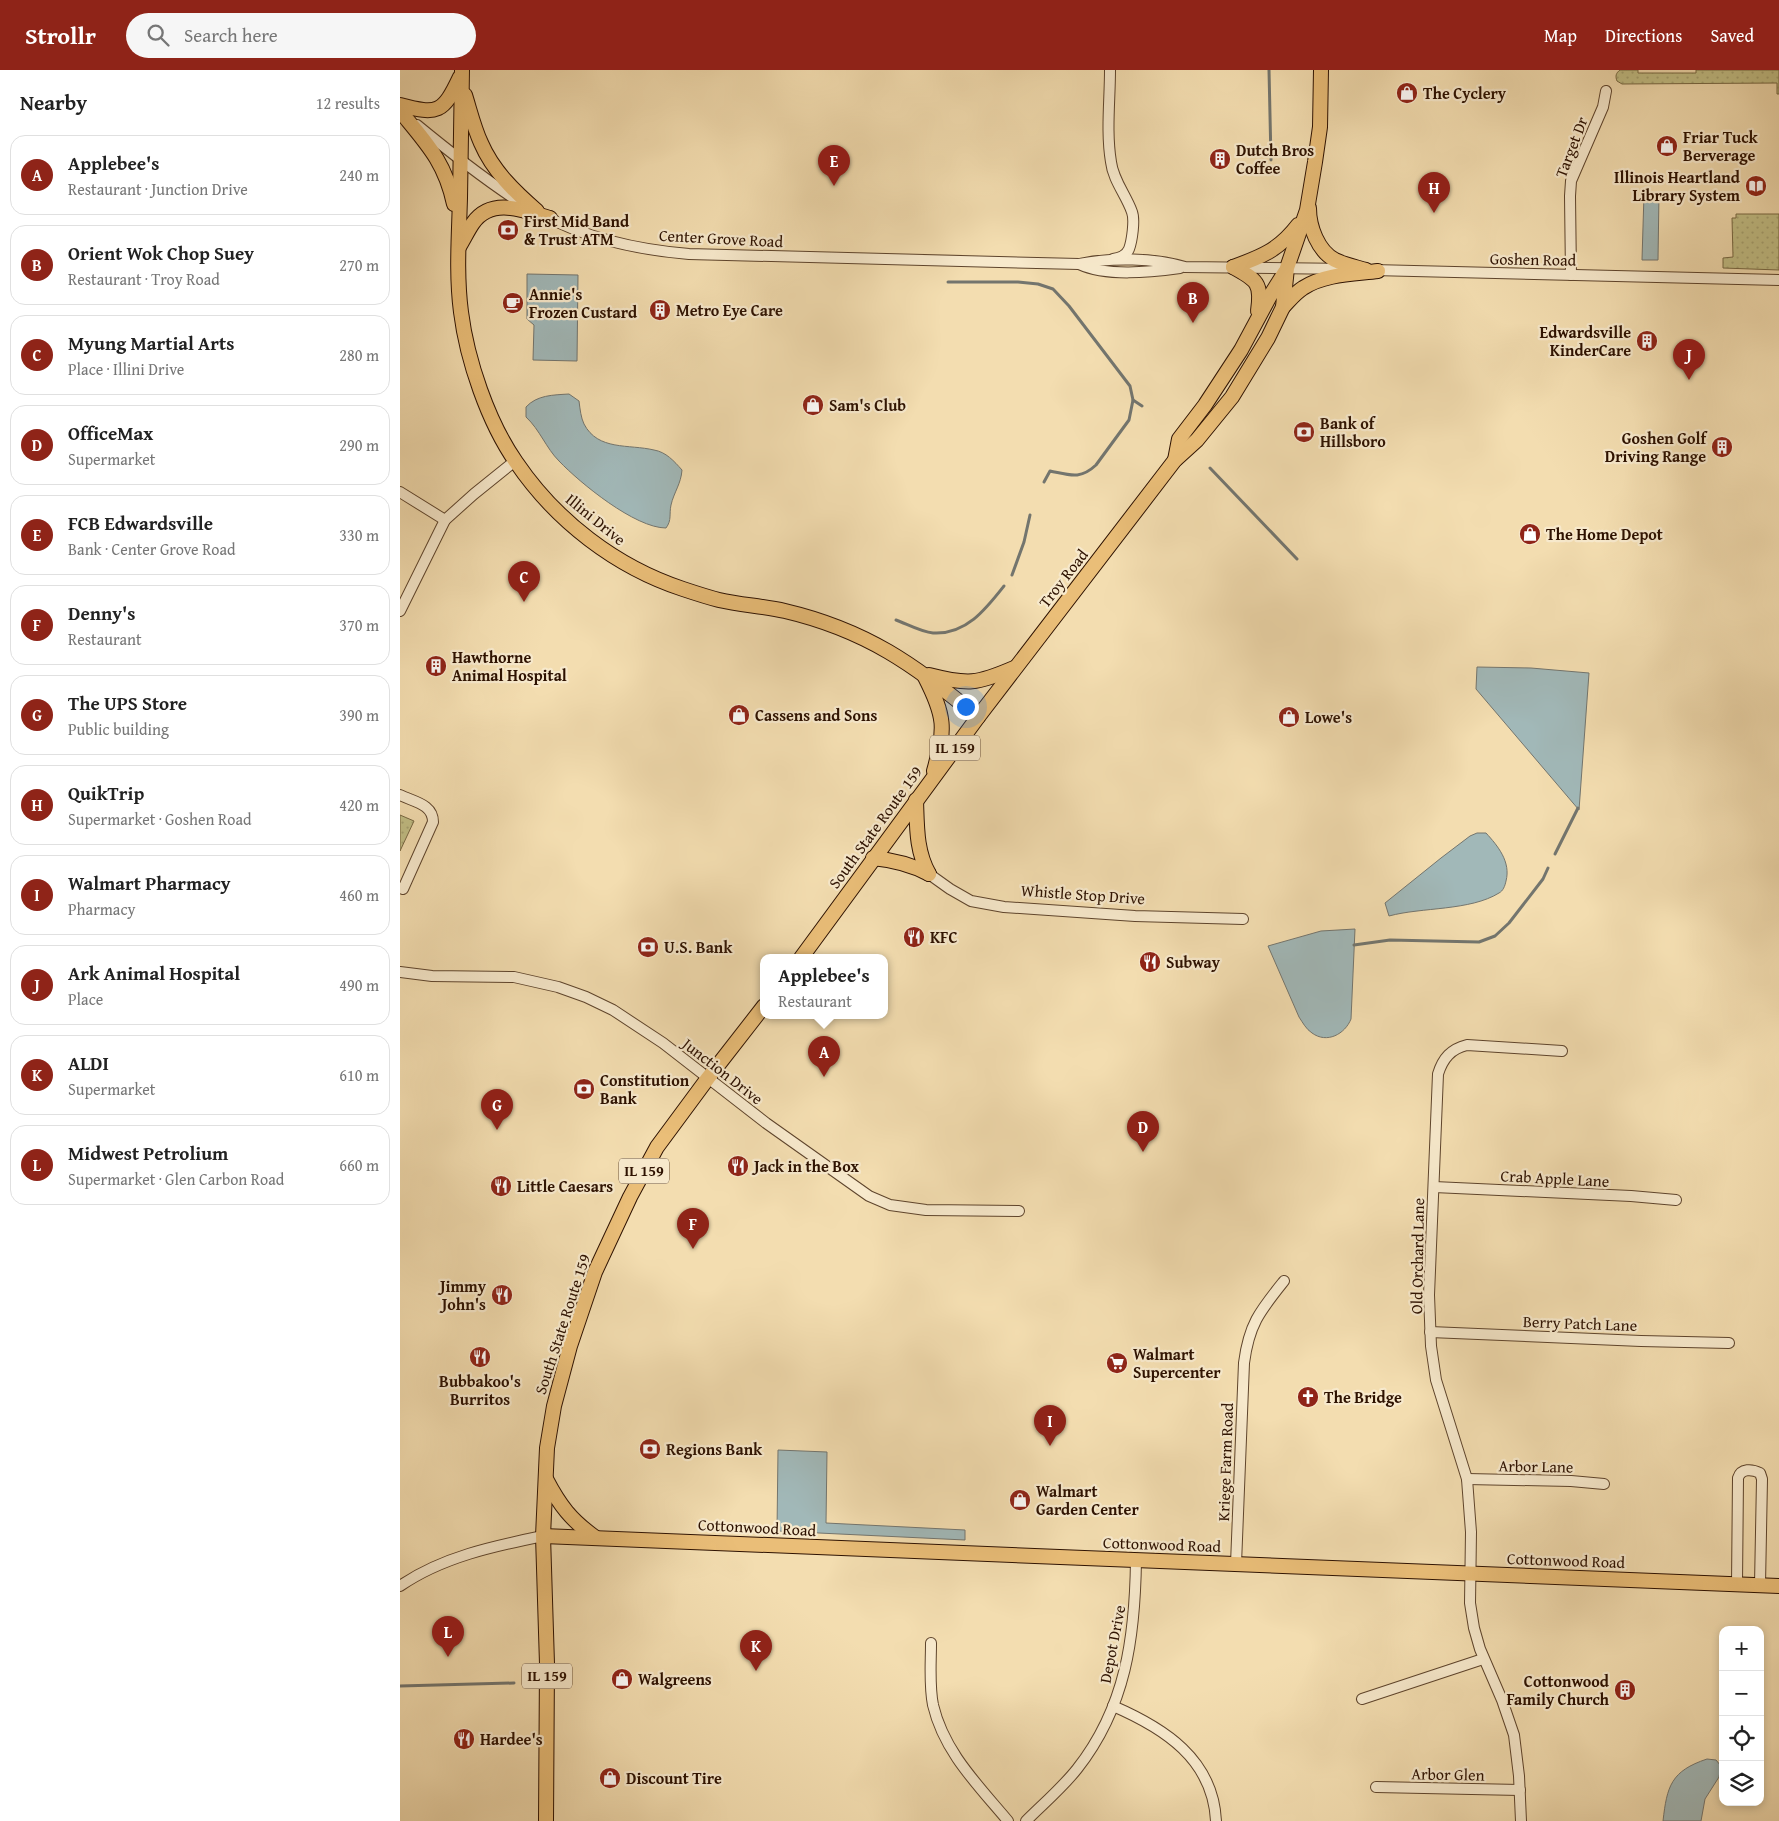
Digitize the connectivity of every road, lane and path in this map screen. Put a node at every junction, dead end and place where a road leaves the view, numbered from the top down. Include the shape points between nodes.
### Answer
1 (1110, 70) edge
2 (1321, 70) edge
3 (462, 75) edge
4 (1606, 91) dead end
5 (400, 105) edge
6 (400, 111) edge
7 (460, 160) junction
8 (1309, 202) junction
9 (537, 211) junction
10 (550, 218) junction
11 (1304, 219) junction
12 (458, 250) junction
13 (1098, 260) junction
14 (1080, 264) junction
15 (1185, 267) junction
16 (1233, 267) junction
17 (1287, 268) junction
18 (1374, 270) junction
19 (1571, 275) junction
20 (1779, 280) edge
21 (1283, 307) junction
22 (1257, 320) junction
23 (1175, 460) junction
24 (515, 461) junction
25 (400, 492) edge
26 (445, 520) junction
27 (400, 612) edge
28 (1017, 667) junction
29 (923, 674) junction
30 (978, 717) junction
31 (932, 779) junction
32 (400, 795) edge
33 (916, 800) junction
34 (873, 858) junction
35 (930, 874) junction
36 (401, 891) edge
37 (1243, 919) dead end
38 (804, 954) edge
39 (400, 972) edge
40 (760, 1011) edge
41 (1562, 1051) dead end
42 (708, 1078) junction
43 (1434, 1187) junction
44 (1676, 1200) dead end
45 (1019, 1211) dead end
46 (1284, 1281) dead end
47 (1430, 1332) junction
48 (1729, 1343) dead end
49 (545, 1478) junction
50 (1467, 1479) junction
51 (1604, 1484) dead end
52 (543, 1536) junction
53 (596, 1538) junction
54 (1136, 1560) junction
55 (1236, 1564) junction
56 (1470, 1573) junction
57 (1737, 1584) junction
58 (1760, 1585) junction
59 (400, 1586) edge
60 (1779, 1586) edge
61 (931, 1643) dead end
62 (1484, 1659) junction
63 (1362, 1699) dead end
64 (1113, 1706) junction
65 (1376, 1787) dead end
66 (1520, 1790) junction
67 (546, 1821) edge
68 (1008, 1821) edge
69 (1026, 1821) edge
70 (1216, 1821) edge
71 (1521, 1821) edge

1 - 13 street via 1111,165 1134,222 1128,251 1120,258
2 - 8 main road, Troy Road via 1320,126
3 - 5 main road via 439,109 419,110
3 - 7 main road, IL 159
3 - 9 main road via 481,144 506,182
4 - 19 street, Target Dr via 1603,107 1571,181
6 - 7 street, Center Grove Road
6 - 12 main road via 448,178 457,219
7 - 9 street, Center Grove Road via 493,185
7 - 12 main road, Illini Drive / IL 159
8 - 11 main road, Troy Road
8 - 18 main road via 1314,234 1326,253 1341,262
9 - 10 street, Center Grove Road
10 - 12 main road via 509,207 488,210 474,222
10 - 14 street, Center Grove Road via 603,238 669,252
11 - 16 main road via 1276,249
11 - 17 main road, Troy Road
12 - 24 main road, Illini Drive / IL 159 via 464,334 478,384
13 - 14 street, Center Grove Road
13 - 15 street, Center Grove Road via 1165,261
14 - 15 street, Center Grove Road via 1108,271 1157,271
15 - 16 street, Center Grove Road
16 - 17 street, Center Grove Road
16 - 22 main road via 1250,277 1259,288
17 - 18 street, Goshen Road
17 - 21 main road, Troy Road
17 - 22 main road, Troy Road
18 - 19 street, Goshen Road
18 - 21 main road via 1314,282 1301,289
19 - 20 street, Goshen Road
21 - 23 main road, Troy Road via 1232,397 1198,440
22 - 23 main road, Troy Road via 1205,405 1179,439
23 - 28 main road, Troy Road
24 - 26 street
24 - 29 main road, Illini Drive / IL 159 via 569,522 605,552 642,573 720,600 786,611 829,624 879,645
25 - 26 street
26 - 27 street
28 - 29 main road via 981,681 968,682
28 - 30 main road, Troy Road
29 - 30 main road, Illini Drive / IL 159
29 - 31 main road via 939,706 942,720 939,754
30 - 31 main road, South State Route 159 / IL 159
31 - 33 main road, South State Route 159 / IL 159
32 - 36 street via 429,809 433,815 433,822
33 - 34 main road, South State Route 159 / IL 159
33 - 35 main road via 920,850
34 - 35 main road, Whistle Stop Drive via 916,867
34 - 38 main road, South State Route 159 / IL 159
35 - 37 street, Whistle Stop Drive via 971,901 1004,907
39 - 42 street, Junction Drive via 432,976 514,977 558,987 613,1010
40 - 42 main road, South State Route 159 / IL 159
41 - 43 street, Old Orchard Lane via 1467,1045 1446,1055 1438,1074
42 - 45 street, Junction Drive via 869,1196 890,1205 926,1210
42 - 49 main road, South State Route 159 / IL 159 via 657,1147 595,1272 554,1406 546,1448
43 - 44 street, Crab Apple Lane
43 - 47 street, Old Orchard Lane
46 - 55 street, Kriege Farm Road via 1255,1320 1244,1363
47 - 48 street, Berry Patch Lane
47 - 50 street, Old Orchard Lane via 1436,1380
49 - 52 main road, South State Route 159 / IL 159
49 - 53 main road via 565,1511
50 - 51 street, Arbor Lane
50 - 56 street, Old Orchard Lane
52 - 53 main road, Cottonwood Road
52 - 59 street via 442,1563
52 - 67 main road, South State Route 159 / IL 159 via 547,1664
53 - 54 main road, Cottonwood Road
54 - 55 main road, Cottonwood Road
54 - 64 street, Depot Drive via 1132,1633
55 - 56 main road, Cottonwood Road
56 - 57 main road, Cottonwood Road
56 - 62 street, Old Orchard Lane via 1474,1628
57 - 58 main road, Cottonwood Road
57 - 58 street via 1738,1478 1743,1470 1749,1470 1760,1473 1762,1479
58 - 60 main road, Cottonwood Road
61 - 68 street via 933,1704 939,1726 948,1746
62 - 63 street
62 - 66 street, Old Orchard Lane via 1514,1735
64 - 69 street, Depot Drive via 1076,1770
64 - 70 street via 1160,1730 1192,1758 1208,1786
65 - 66 street, Arbor Glen
66 - 71 street, Old Orchard Lane

